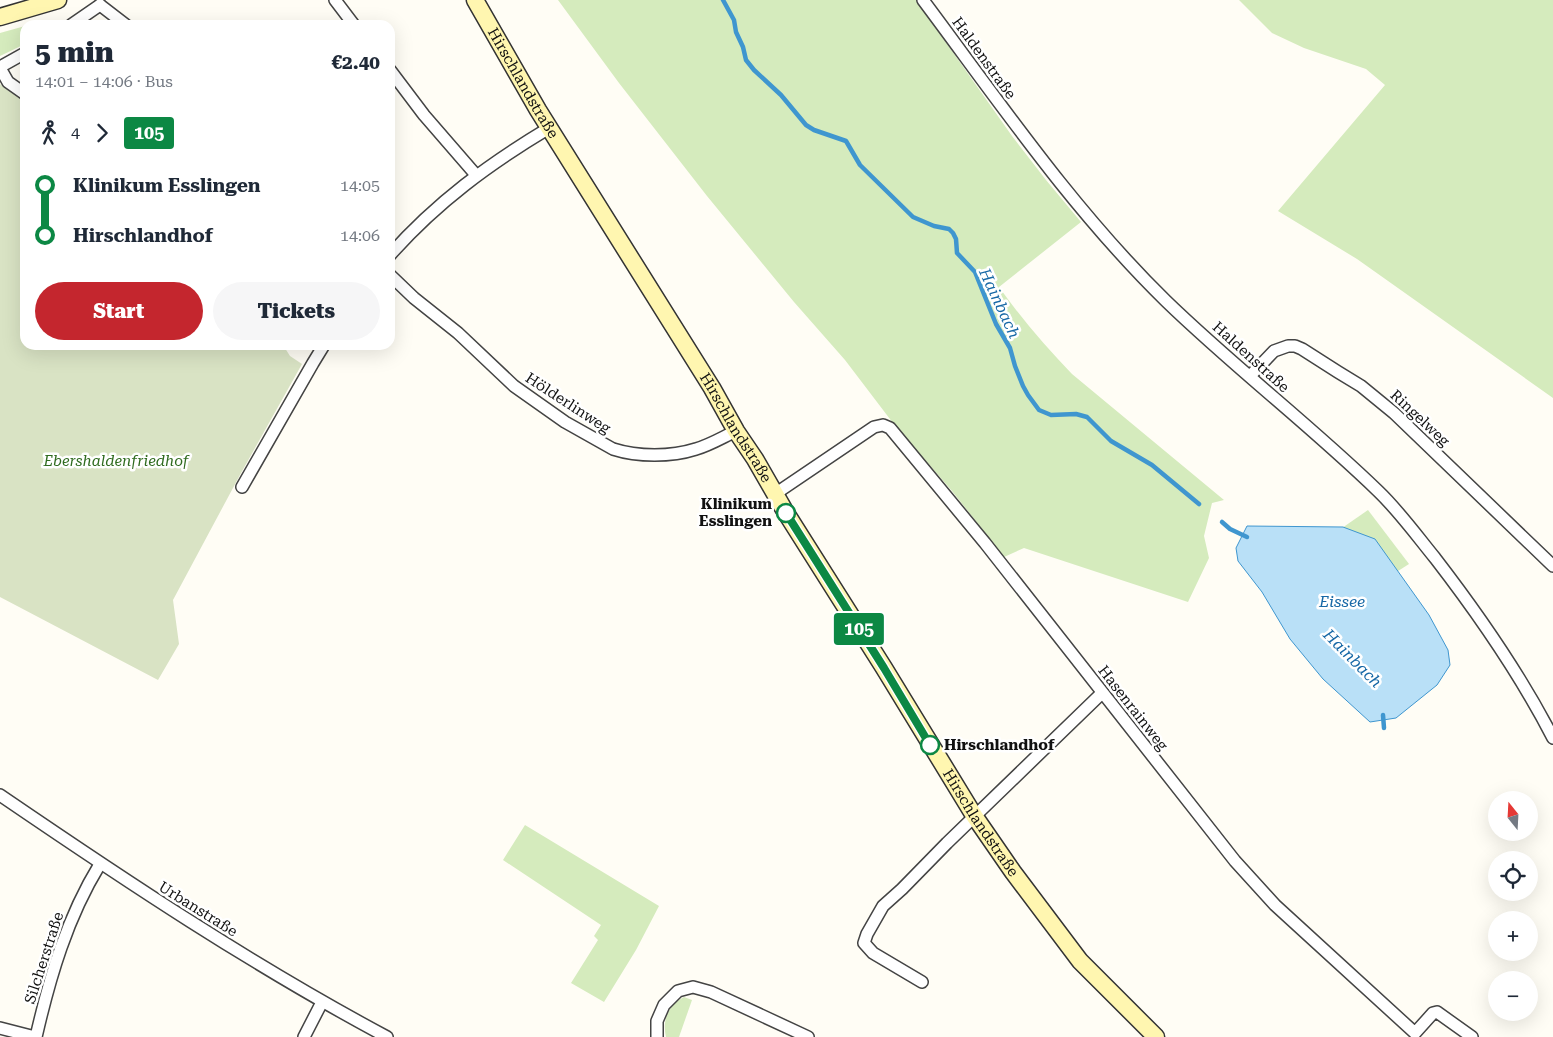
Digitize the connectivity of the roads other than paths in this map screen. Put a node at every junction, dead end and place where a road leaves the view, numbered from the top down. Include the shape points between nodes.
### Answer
1 (58, 0) edge
2 (335, 0) edge
3 (475, 0) edge
4 (923, 0) edge
5 (100, 2) edge
6 (0, 17) edge
7 (77, 20) edge
8 (120, 20) edge
9 (350, 20) edge
10 (20, 56) edge
11 (0, 67) edge
12 (395, 77) edge
13 (20, 90) edge
14 (549, 128) junction
15 (476, 174) junction
16 (395, 250) edge
17 (395, 280) edge
18 (321, 350) edge
19 (1250, 376) junction
20 (736, 432) junction
21 (242, 486) dead end
22 (775, 494) junction
23 (1553, 566) edge
24 (1102, 693) junction
25 (1553, 738) edge
26 (0, 796) edge
27 (974, 817) junction
28 (100, 864) junction
29 (922, 982) dead end
30 (322, 1002) junction
31 (0, 1028) edge
32 (1413, 1035) edge
33 (36, 1037) edge
34 (304, 1037) edge
35 (387, 1037) edge
36 (657, 1037) edge
37 (808, 1037) edge
38 (1156, 1037) edge
39 (1472, 1037) edge

1 - 6 street
2 - 9 street
3 - 14 street, Hirschlandstraße
4 - 19 street, Haldenstraße via 1087,217 1167,301
5 - 7 street
5 - 8 street
10 - 11 street
11 - 13 street via 8,82
12 - 15 street
14 - 15 street
14 - 20 street, Hirschlandstraße via 712,388
15 - 16 street
17 - 20 street, Hölderlinweg via 458,332 514,386 565,422 614,449 630,453 680,453
18 - 21 street
19 - 23 street, Ringelweg via 1274,351 1294,346 1361,386 1394,413
19 - 25 street, Haldenstraße via 1380,493 1416,536 1513,666
20 - 22 street, Hirschlandstraße
22 - 24 street, Hasenrainweg via 874,427 883,425 890,428
22 - 27 street, Hirschlandstraße
24 - 27 street
24 - 32 street, Hasenrainweg via 1255,883
26 - 28 street, Urbanstraße
27 - 29 street via 883,906 864,940 873,953
27 - 38 street, Hirschlandstraße via 1080,960
28 - 30 street, Urbanstraße via 190,923
28 - 33 street, Silcherstraße via 75,910 59,950
30 - 34 street
30 - 35 street, Urbanstraße
31 - 33 street
32 - 39 street, Hasenrainweg via 1428,1017 1438,1012
36 - 37 street via 657,1021 664,1005 674,994 688,987 704,989

